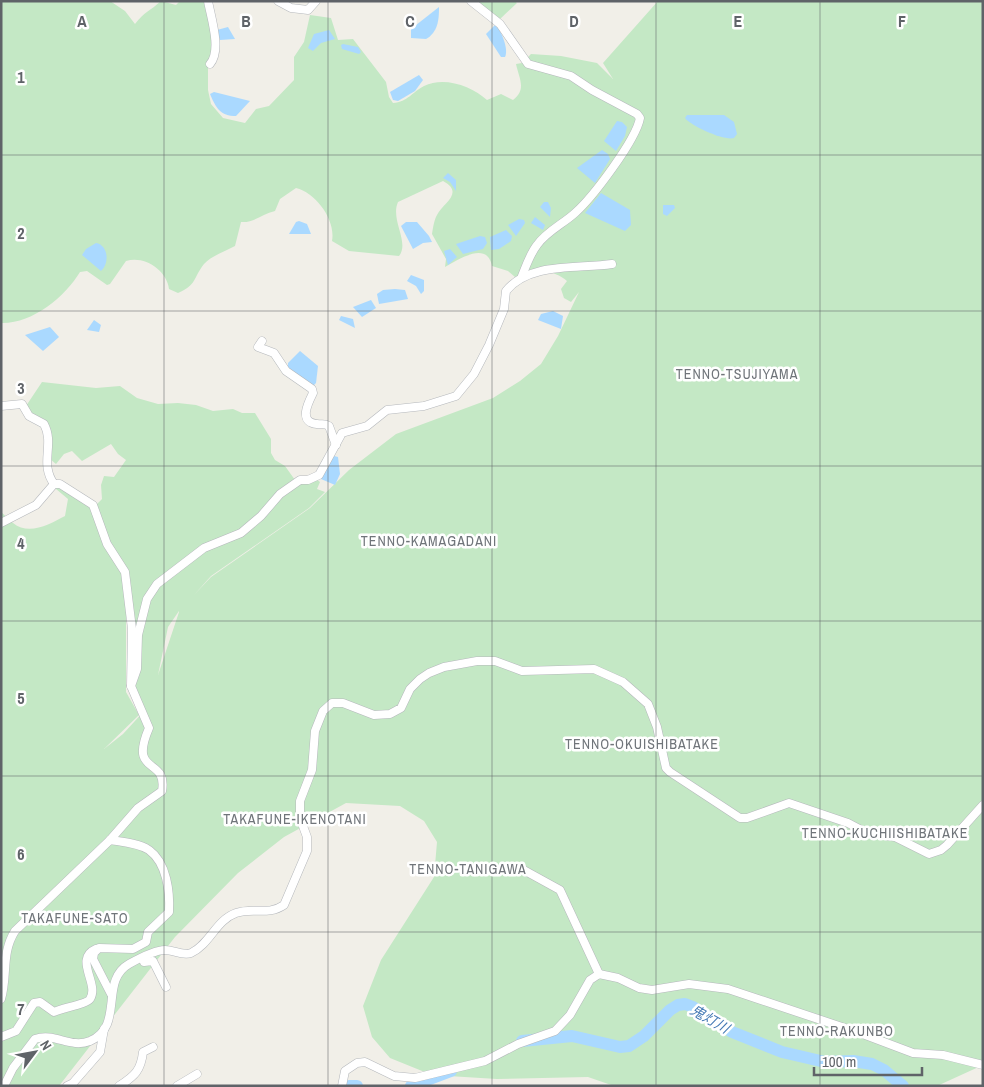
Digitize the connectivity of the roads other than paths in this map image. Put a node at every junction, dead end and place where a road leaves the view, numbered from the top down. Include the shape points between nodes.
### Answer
1 (208, 1) edge
2 (278, 1) edge
3 (316, 1) edge
4 (471, 1) edge
5 (210, 64) dead end
6 (612, 264) dead end
7 (522, 276) junction
8 (262, 342) dead end
9 (1, 406) edge
10 (336, 446) junction
11 (54, 484) junction
12 (1, 523) edge
13 (131, 686) junction
14 (983, 804) edge
15 (110, 840) junction
16 (520, 868) dead end
17 (99, 948) junction
18 (142, 958) junction
19 (598, 974) junction
20 (166, 987) dead end
21 (112, 996) junction
22 (1, 999) edge
23 (105, 1029) junction
24 (1, 1037) edge
25 (152, 1047) dead end
26 (983, 1065) edge
27 (197, 1074) dead end
28 (72, 1085) edge
29 (4, 1086) edge
30 (119, 1086) edge
31 (177, 1086) edge
32 (342, 1086) edge

1 - 5 street via 216,42 214,60
2 - 3 street via 300,11 308,10
4 - 7 street via 500,24 528,64 571,76 640,118 622,152 588,199 536,245
6 - 7 street via 546,270
7 - 10 street via 506,291 504,309 489,344 474,374 456,396 440,402 387,410 367,426 342,433
8 - 10 street via 258,347 274,353 286,371 312,390 305,416 312,422 329,426
9 - 11 street via 22,404 29,416 44,424 48,436 46,469
10 - 13 street via 319,475 300,480 280,494 241,533 204,548 157,584 146,599 138,635 137,669
11 - 12 street via 36,505
11 - 13 street via 60,484 93,505 108,544 126,572 132,629
13 - 15 street via 149,728 142,744 142,756 164,780 162,791 138,808
14 - 18 street via 947,845 929,854 895,837 867,833 790,803 740,818 666,768 658,727 648,704 611,675 594,669 522,671 487,660 444,667 420,678 410,689 401,708 390,714 374,715 338,702 323,711 313,740 312,770 300,801 300,818 307,837 306,851 284,905 270,912 231,915 191,953 163,950
15 - 17 street via 149,850 166,878 169,912 148,932 146,942 139,947
15 - 22 street via 15,931 7,943
16 - 19 street via 560,890
17 - 21 street via 93,959
17 - 24 street via 89,954 86,961 92,994 89,1000 54,1012 40,1002 34,1003 16,1031
18 - 20 street via 144,962 153,961
18 - 21 street via 121,970 114,982
19 - 26 street via 652,990 689,984 728,989 913,1053
19 - 32 street via 590,980 562,1024 547,1035 518,1044 485,1062 415,1078 394,1076 364,1062 357,1063 346,1071
21 - 23 street via 112,1012
23 - 28 street via 100,1052
23 - 29 street via 97,1037 79,1044 48,1036 35,1039
25 - 30 street via 144,1052 142,1066
27 - 31 street

